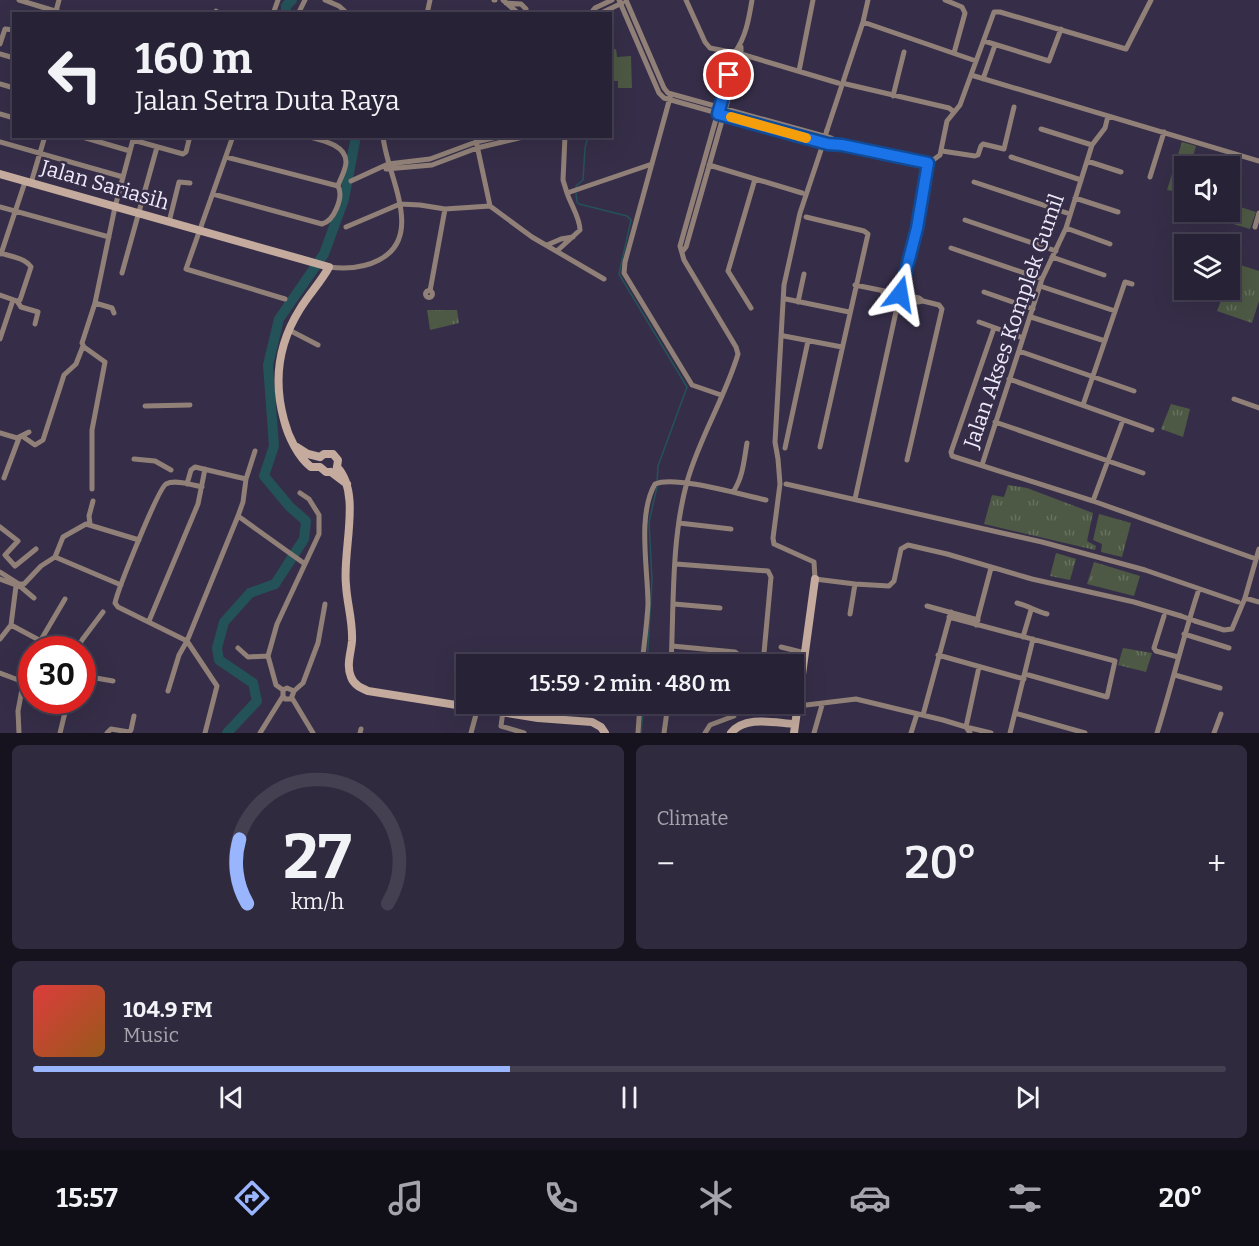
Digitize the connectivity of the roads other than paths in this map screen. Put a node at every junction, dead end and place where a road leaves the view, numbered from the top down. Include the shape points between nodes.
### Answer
1 (19, 0) edge
2 (59, 0) edge
3 (325, 0) edge
4 (612, 0) edge
5 (686, 0) edge
6 (752, 0) edge
7 (813, 0) edge
8 (868, 0) edge
9 (945, 0) edge
10 (1151, 0) edge
11 (504, 1) edge
12 (623, 1) edge
13 (56, 11) junction
14 (59, 12) edge
15 (346, 12) edge
16 (517, 12) edge
17 (526, 12) edge
18 (592, 12) edge
19 (604, 12) edge
20 (863, 22) junction
21 (1062, 29) junction
22 (12, 30) edge
23 (984, 41) junction
24 (0, 42) edge
25 (995, 45) junction
26 (904, 52) dead end
27 (738, 53) junction
28 (954, 53) junction
29 (976, 61) junction
30 (799, 71) junction
31 (971, 75) junction
32 (983, 79) junction
33 (838, 83) dead end
34 (846, 84) dead end
35 (893, 96) junction
36 (670, 98) junction
37 (1014, 107) dead end
38 (721, 111) junction
39 (954, 112) junction
40 (1108, 116) junction
41 (1041, 129) dead end
42 (1164, 132) junction
43 (44, 138) edge
44 (85, 138) edge
45 (134, 138) edge
46 (190, 138) edge
47 (233, 138) edge
48 (312, 138) edge
49 (383, 138) edge
50 (493, 138) edge
51 (510, 138) edge
52 (565, 138) edge
53 (0, 142) edge
54 (476, 142) edge
55 (1092, 145) junction
56 (157, 147) junction
57 (710, 149) junction
58 (942, 151) junction
59 (130, 152) junction
60 (40, 154) junction
61 (1011, 157) dead end
62 (225, 158) junction
63 (1087, 161) junction
64 (1259, 161) edge
65 (928, 163) junction
66 (652, 164) junction
67 (709, 165) junction
68 (389, 167) junction
69 (1121, 172) dead end
70 (0, 174) edge
71 (123, 177) junction
72 (1150, 177) dead end
73 (702, 179) junction
74 (755, 179) junction
75 (1081, 180) junction
76 (351, 181) dead end
77 (28, 182) junction
78 (974, 182) dead end
79 (190, 183) dead end
80 (338, 186) junction
81 (567, 193) junction
82 (802, 193) dead end
83 (213, 194) junction
84 (1075, 198) junction
85 (400, 204) junction
86 (490, 206) junction
87 (0, 207) edge
88 (115, 207) junction
89 (445, 209) junction
90 (15, 211) junction
91 (1118, 212) dead end
92 (139, 213) junction
93 (1259, 213) edge
94 (1070, 214) junction
95 (806, 217) dead end
96 (965, 220) dead end
97 (169, 222) junction
98 (346, 227) dead end
99 (1255, 227) dead end
100 (1066, 228) junction
101 (200, 231) junction
102 (109, 237) junction
103 (574, 237) junction
104 (1110, 244) dead end
105 (547, 245) junction
106 (951, 248) dead end
107 (557, 251) junction
108 (1, 253) edge
109 (1054, 254) junction
110 (326, 266) junction
111 (122, 273) dead end
112 (804, 274) dead end
113 (1104, 275) dead end
114 (604, 279) dead end
115 (1042, 279) junction
116 (1132, 284) dead end
117 (855, 285) junction
118 (1040, 286) junction
119 (430, 291) dead end
120 (984, 292) dead end
121 (0, 295) edge
122 (900, 296) junction
123 (285, 299) dead end
124 (786, 299) dead end
125 (15, 300) junction
126 (798, 302) junction
127 (94, 303) junction
128 (751, 308) dead end
129 (1033, 309) junction
130 (1115, 311) junction
131 (849, 312) junction
132 (114, 313) dead end
133 (1031, 317) junction
134 (979, 322) dead end
135 (35, 324) dead end
136 (994, 328) junction
137 (289, 330) junction
138 (784, 336) dead end
139 (1023, 338) junction
140 (0, 339) edge
141 (808, 341) junction
142 (1105, 341) junction
143 (318, 345) dead end
144 (83, 346) junction
145 (842, 347) junction
146 (1018, 351) junction
147 (1093, 376) junction
148 (1009, 379) junction
149 (1134, 390) dead end
150 (721, 395) junction
151 (1234, 399) dead end
152 (190, 405) dead end
153 (1083, 405) junction
154 (145, 406) dead end
155 (1259, 408) edge
156 (1123, 420) junction
157 (995, 422) junction
158 (1152, 430) dead end
159 (29, 432) dead end
160 (0, 433) edge
161 (21, 437) junction
162 (747, 443) dead end
163 (296, 447) junction
164 (820, 447) dead end
165 (785, 448) dead end
166 (255, 451) dead end
167 (320, 457) junction
168 (134, 459) dead end
169 (907, 460) dead end
170 (1108, 460) junction
171 (982, 465) junction
172 (320, 467) junction
173 (205, 469) junction
174 (334, 469) junction
175 (171, 470) dead end
176 (1143, 473) dead end
177 (4, 477) dead end
178 (246, 479) junction
179 (686, 483) junction
180 (187, 484) junction
181 (786, 484) dead end
182 (202, 487) junction
183 (92, 489) dead end
184 (733, 492) junction
185 (300, 493) dead end
186 (855, 499) junction
187 (766, 500) dead end
188 (93, 501) dead end
189 (1093, 501) junction
190 (238, 516) junction
191 (679, 523) junction
192 (90, 524) junction
193 (0, 527) edge
194 (731, 529) dead end
195 (139, 540) junction
196 (36, 549) dead end
197 (1259, 549) edge
198 (3, 553) edge
199 (55, 557) junction
200 (1256, 559) junction
201 (305, 564) junction
202 (676, 564) junction
203 (1257, 567) edge
204 (991, 568) junction
205 (0, 572) edge
206 (0, 579) edge
207 (815, 579) junction
208 (855, 584) junction
209 (121, 585) junction
210 (16, 586) junction
211 (1199, 589) junction
212 (34, 598) dead end
213 (1245, 598) junction
214 (64, 599) dead end
215 (1238, 602) dead end
216 (1259, 602) edge
217 (1017, 603) dead end
218 (325, 604) dead end
219 (674, 604) junction
220 (927, 606) dead end
221 (720, 608) dead end
222 (1030, 610) junction
223 (103, 612) dead end
224 (1047, 614) dead end
225 (850, 615) dead end
226 (950, 615) junction
227 (1164, 616) dead end
228 (149, 621) junction
229 (977, 622) junction
230 (10, 625) junction
231 (1184, 634) junction
232 (31, 636) edge
233 (42, 636) edge
234 (85, 636) edge
235 (1023, 637) junction
236 (0, 639) edge
237 (1033, 639) junction
238 (187, 641) junction
239 (672, 646) junction
240 (781, 647) dead end
241 (238, 648) dead end
242 (1229, 648) dead end
243 (805, 653) junction
244 (643, 654) edge
245 (672, 654) edge
246 (738, 654) edge
247 (765, 654) edge
248 (938, 655) junction
249 (268, 656) junction
250 (804, 656) edge
251 (1178, 657) junction
252 (979, 667) junction
253 (0, 673) edge
254 (1175, 675) junction
255 (1025, 676) junction
256 (96, 678) edge
257 (18, 681) edge
258 (113, 681) dead end
259 (1220, 688) dead end
260 (168, 691) dead end
261 (283, 693) junction
262 (293, 695) junction
263 (456, 704) edge
264 (822, 705) junction
265 (804, 706) edge
266 (1015, 713) junction
267 (18, 714) edge
268 (65, 714) edge
269 (476, 714) edge
270 (503, 714) edge
271 (518, 714) edge
272 (639, 714) edge
273 (667, 714) edge
274 (734, 714) edge
275 (797, 714) edge
276 (1221, 714) dead end
277 (920, 715) junction
278 (134, 716) dead end
279 (795, 724) junction
280 (966, 727) junction
281 (19, 733) edge
282 (60, 733) edge
283 (108, 733) edge
284 (129, 733) edge
285 (205, 733) edge
286 (261, 733) edge
287 (312, 733) edge
288 (471, 733) edge
289 (524, 733) edge
290 (605, 733) edge
291 (638, 733) edge
292 (664, 733) edge
293 (705, 733) edge
294 (731, 733) edge
295 (794, 733) edge
296 (814, 733) edge
297 (911, 733) edge
298 (970, 733) edge
299 (991, 733) edge
300 (1010, 733) edge
301 (1085, 733) edge
302 (1157, 733) edge
303 (1214, 733) edge

1 - 13 street
2 - 13 street
3 - 15 street
4 - 18 street
5 - 27 street via 708,46
6 - 27 street
7 - 30 street
8 - 20 street
9 - 28 street via 962,7 965,13
10 - 21 street via 1126,49
11 - 16 street
11 - 17 street via 521,4
12 - 19 street
12 - 36 street
13 - 14 street
20 - 28 street
20 - 207 street, bridge via 800,213 784,285 775,442 780,484 773,540 779,548 814,562
21 - 23 street via 996,11
21 - 25 street via 1050,60
22 - 24 street via 5,29
23 - 25 street
23 - 29 street
25 - 32 street
26 - 35 street
27 - 30 street
27 - 38 street
28 - 29 street
29 - 31 street
30 - 33 street
31 - 32 street
31 - 39 street
32 - 40 street
34 - 35 street
35 - 39 street
36 - 38 street
36 - 66 street
37 - 58 street via 1004,149 983,144 975,156
38 - 57 street
38 - 65 street via 831,138 842,145
39 - 58 street via 948,121
40 - 42 street
40 - 55 street, Jalan Akses Komplek Gumil via 1105,128
41 - 55 street
42 - 64 street
42 - 72 street
43 - 60 street
44 - 59 street
45 - 56 street
45 - 59 street
46 - 56 street via 183,154
47 - 62 street
48 - 80 street via 332,144 344,155 346,165
49 - 68 street
50 - 54 street
51 - 54 street
52 - 81 street via 563,180
53 - 60 street
54 - 68 street via 430,159
54 - 86 street
55 - 63 street, Jalan Akses Komplek Gumil
56 - 92 street
57 - 67 street
57 - 73 street
58 - 65 street
59 - 71 street
60 - 71 street
60 - 77 street
61 - 75 street
62 - 80 street
62 - 83 street
63 - 69 street
63 - 75 street, Jalan Akses Komplek Gumil
65 - 122 street
66 - 81 street
66 - 150 street via 624,273 692,385
67 - 73 street
67 - 74 street
68 - 76 street
68 - 85 street
70 - 77 street, Jalan Sariasih
71 - 88 street
73 - 150 street via 682,252 738,352
74 - 82 street
74 - 128 street via 728,271
75 - 84 street, Jalan Akses Komplek Gumil
77 - 88 street, Jalan Sariasih
77 - 90 street
78 - 94 street
79 - 97 street via 179,182
80 - 83 street via 335,209 330,220 322,224
81 - 103 street via 580,225
83 - 101 street
84 - 91 street
84 - 94 street, Jalan Akses Komplek Gumil
85 - 89 street
85 - 98 street
85 - 110 street via 402,233 388,255 362,266
86 - 89 street
86 - 105 street
87 - 90 street
88 - 92 street, Jalan Sariasih
88 - 102 street
89 - 119 street
90 - 102 street
90 - 108 street
92 - 97 street, Jalan Sariasih
92 - 111 street
93 - 99 street
94 - 100 street, Jalan Akses Komplek Gumil
95 - 117 street via 867,232
96 - 109 street
97 - 101 street, Jalan Sariasih
100 - 104 street
100 - 109 street, Jalan Akses Komplek Gumil
101 - 110 street, Jalan Sariasih
101 - 123 street via 186,269
102 - 127 street
103 - 105 street
103 - 107 street
105 - 107 street
106 - 115 street
107 - 114 street
108 - 125 street via 28,263 31,271 20,300
109 - 113 street
109 - 115 street, Jalan Akses Komplek Gumil
110 - 137 street
112 - 126 street
115 - 118 street, Jalan Akses Komplek Gumil
116 - 130 street via 1125,282
117 - 122 street
117 - 131 street
118 - 129 street, Jalan Akses Komplek Gumil
118 - 130 street
120 - 129 street
121 - 125 street
122 - 169 street via 942,309
122 - 186 street
124 - 126 street
125 - 135 street via 21,307 38,312
125 - 140 street
126 - 131 street
127 - 132 street via 112,308
127 - 144 street
129 - 133 street, Jalan Akses Komplek Gumil
130 - 142 street
131 - 145 street
133 - 139 street, Jalan Akses Komplek Gumil
133 - 142 street
134 - 136 street
136 - 139 street
136 - 171 street via 951,452 955,458
137 - 143 street
137 - 163 street via 281,351 277,385 286,427
138 - 141 street
139 - 146 street, Jalan Akses Komplek Gumil
141 - 145 street
141 - 165 street
142 - 147 street
144 - 161 street via 76,364 64,375 43,440 35,445
144 - 183 street via 105,362 92,430
145 - 164 street
146 - 147 street
146 - 148 street, Jalan Akses Komplek Gumil
147 - 149 street
147 - 153 street
148 - 153 street
148 - 157 street, Jalan Akses Komplek Gumil
150 - 179 street
151 - 155 street
152 - 154 street
153 - 156 street
156 - 158 street
156 - 170 street
157 - 170 street
157 - 171 street, Jalan Akses Komplek Gumil
159 - 161 street
160 - 161 street
161 - 177 street
162 - 184 street
163 - 167 street
163 - 172 street via 306,463
166 - 178 street
167 - 172 street
167 - 174 street via 333,454 338,460
168 - 175 street via 155,461
170 - 176 street
170 - 189 street
171 - 189 street, Jalan Akses Komplek Gumil
172 - 174 street via 326,472
173 - 178 street
173 - 180 street via 193,467
173 - 182 street
174 - 263 street via 345,477 347,484 345,584 351,614 351,679 368,692
178 - 190 street
179 - 184 street
179 - 191 street
179 - 244 street via 661,482 649,494 645,527 648,606
180 - 182 street
180 - 195 street via 171,483 162,488
181 - 186 street
182 - 228 street
184 - 187 street
185 - 201 street via 315,506 320,521 317,541
186 - 211 street via 1042,542
188 - 192 street
189 - 200 street, Jalan Akses Komplek Gumil
190 - 201 street
190 - 238 street
191 - 194 street
191 - 202 street
192 - 195 street
192 - 199 street via 63,537
193 - 198 street via 18,542
195 - 209 street
196 - 198 street via 15,566
197 - 200 street
199 - 205 street via 24,584
199 - 209 street
200 - 203 street
201 - 249 street via 277,624
202 - 219 street
202 - 247 street via 770,573
203 - 213 street
204 - 208 street via 908,545 901,549 891,585
204 - 213 street, bridge via 1134,602 1224,630 1232,628
204 - 229 street
206 - 210 street
207 - 208 street
207 - 243 street
208 - 225 street
209 - 228 street via 117,606
210 - 212 street
210 - 230 street
211 - 215 street
211 - 231 street
213 - 216 street
214 - 233 street
217 - 222 street
218 - 262 street via 318,643 303,683
219 - 221 street
219 - 239 street
220 - 226 street
222 - 224 street
222 - 235 street
223 - 234 street
226 - 229 street
226 - 248 street
227 - 251 street via 1154,648
228 - 238 street
229 - 235 street
230 - 232 street
230 - 236 street
231 - 242 street
231 - 251 street
235 - 237 street
237 - 255 street
237 - 255 street via 1115,661 1107,697
238 - 260 street via 178,655
238 - 285 street via 217,686
239 - 245 street
239 - 246 street
240 - 243 street
241 - 249 street via 248,657
243 - 250 street
248 - 252 street
248 - 277 street
249 - 261 street via 276,685
251 - 254 street
252 - 255 street
252 - 280 street
253 - 257 street
254 - 259 street
254 - 302 street
255 - 266 street
256 - 258 street
261 - 262 street via 287,699
261 - 262 street via 289,688
261 - 286 street
262 - 287 street
264 - 265 street
264 - 277 street via 856,699
264 - 296 street
266 - 300 street
266 - 301 street
267 - 281 street
268 - 282 street
269 - 288 street
270 - 289 street via 501,726
271 - 290 street via 592,722
272 - 291 street
273 - 292 street
274 - 293 street via 710,725
275 - 279 street
276 - 303 street
277 - 280 street
277 - 297 street
278 - 284 street
279 - 294 street via 741,724
279 - 295 street
280 - 298 street
280 - 299 street
283 - 284 street via 111,729

